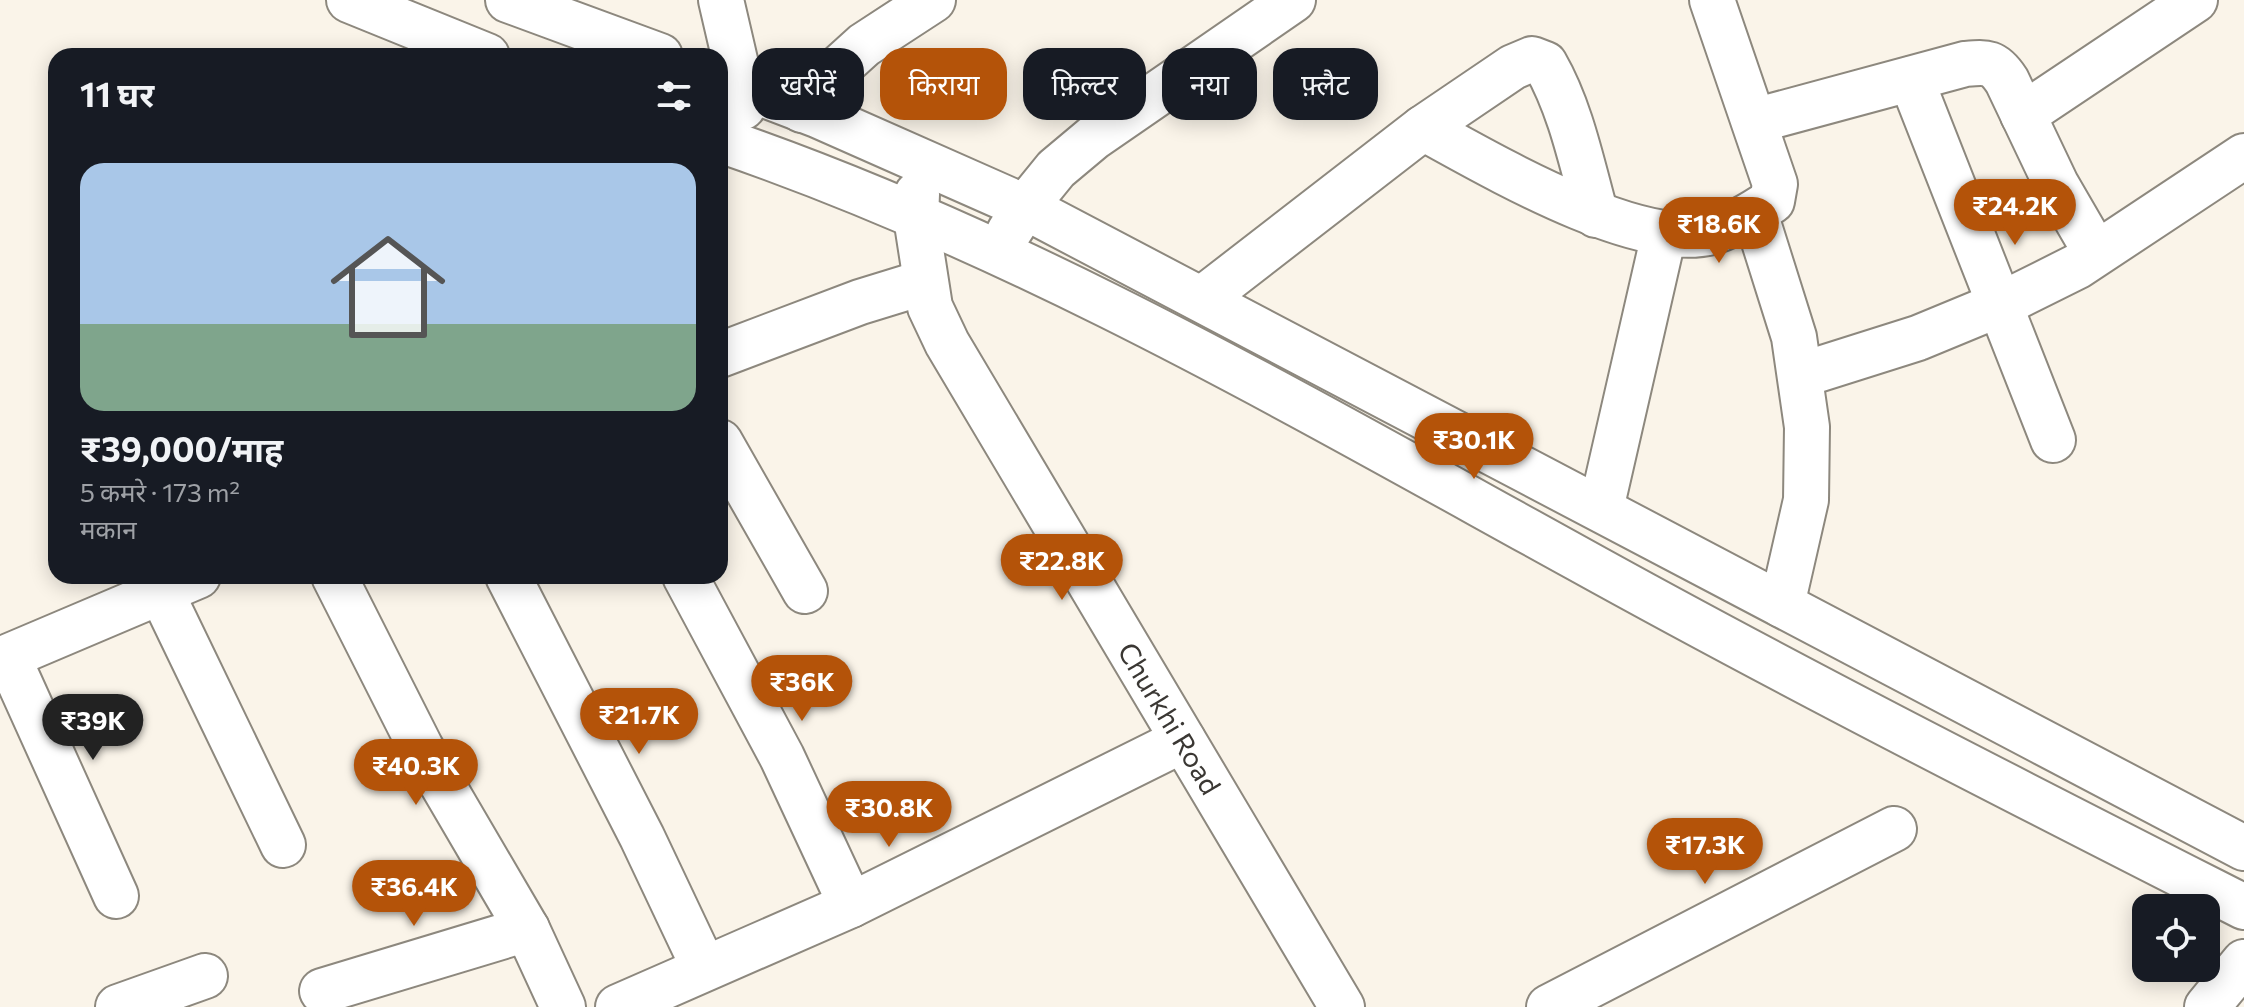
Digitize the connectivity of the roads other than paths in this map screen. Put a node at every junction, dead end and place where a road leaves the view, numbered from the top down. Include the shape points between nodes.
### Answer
1 (349, 0) edge
2 (508, 0) edge
3 (721, 0) edge
4 (933, 0) edge
5 (1293, 0) edge
6 (1712, 0) edge
7 (2195, 0) edge
8 (467, 48) edge
9 (638, 48) edge
10 (727, 48) edge
11 (861, 48) edge
12 (728, 57) edge
13 (1911, 79) junction
14 (731, 82) edge
15 (752, 90) edge
16 (2023, 115) junction
17 (826, 120) edge
18 (1754, 121) junction
19 (1423, 128) junction
20 (733, 145) edge
21 (2244, 156) edge
22 (919, 159) junction
23 (1025, 207) junction
24 (1755, 213) junction
25 (1596, 215) junction
26 (916, 217) junction
27 (1664, 234) junction
28 (997, 251) junction
29 (2096, 253) junction
30 (925, 282) junction
31 (1202, 299) junction
32 (2001, 304) junction
33 (728, 352) edge
34 (1801, 375) junction
35 (2053, 440) dead end
36 (728, 456) edge
37 (1601, 509) junction
38 (180, 584) edge
39 (338, 584) edge
40 (512, 584) edge
41 (689, 584) edge
42 (805, 591) dead end
43 (1782, 605) junction
44 (4, 658) edge
45 (1183, 740) junction
46 (1894, 829) dead end
47 (283, 845) dead end
48 (2244, 848) edge
49 (116, 896) dead end
50 (851, 905) junction
51 (2244, 907) edge
52 (527, 929) junction
53 (2244, 962) edge
54 (704, 968) junction
55 (205, 976) dead end
56 (322, 991) dead end
57 (118, 1007) edge
58 (563, 1007) edge
59 (618, 1007) edge
60 (1342, 1007) edge
61 (1549, 1007) edge
62 (2207, 1007) edge

1 - 8 street
2 - 9 street
3 - 10 street
4 - 11 street
5 - 23 street via 1093,138 1056,169
6 - 18 street
7 - 16 street
12 - 14 street
13 - 16 street via 1985,62 1999,69
13 - 18 street
13 - 32 street
14 - 15 street
14 - 20 street
16 - 29 street
17 - 22 street
18 - 24 street via 1775,184 1772,201
19 - 25 street
19 - 25 street via 1513,67 1532,59 1545,64 1576,141
19 - 31 street
20 - 26 street
21 - 29 street
22 - 23 street
22 - 26 street, Churkhi Road
23 - 28 street
23 - 31 street
24 - 27 street via 1711,232
24 - 34 street
25 - 27 street
26 - 28 street
26 - 30 street, Churkhi Road
27 - 37 street
28 - 51 street via 1165,334 1734,645
29 - 32 street
30 - 33 street
30 - 45 street, Churkhi Road via 947,343
31 - 37 street
32 - 34 street via 1918,338
32 - 35 street
34 - 43 street via 1806,500
36 - 42 street
37 - 43 street
38 - 44 street
38 - 47 street
39 - 52 street via 421,748
40 - 54 street
41 - 50 street via 782,757
43 - 48 street
44 - 49 street
45 - 50 street
45 - 60 street, Churkhi Road
46 - 61 street
50 - 54 street
52 - 56 street
52 - 58 street
53 - 62 street
54 - 59 street
55 - 57 street

